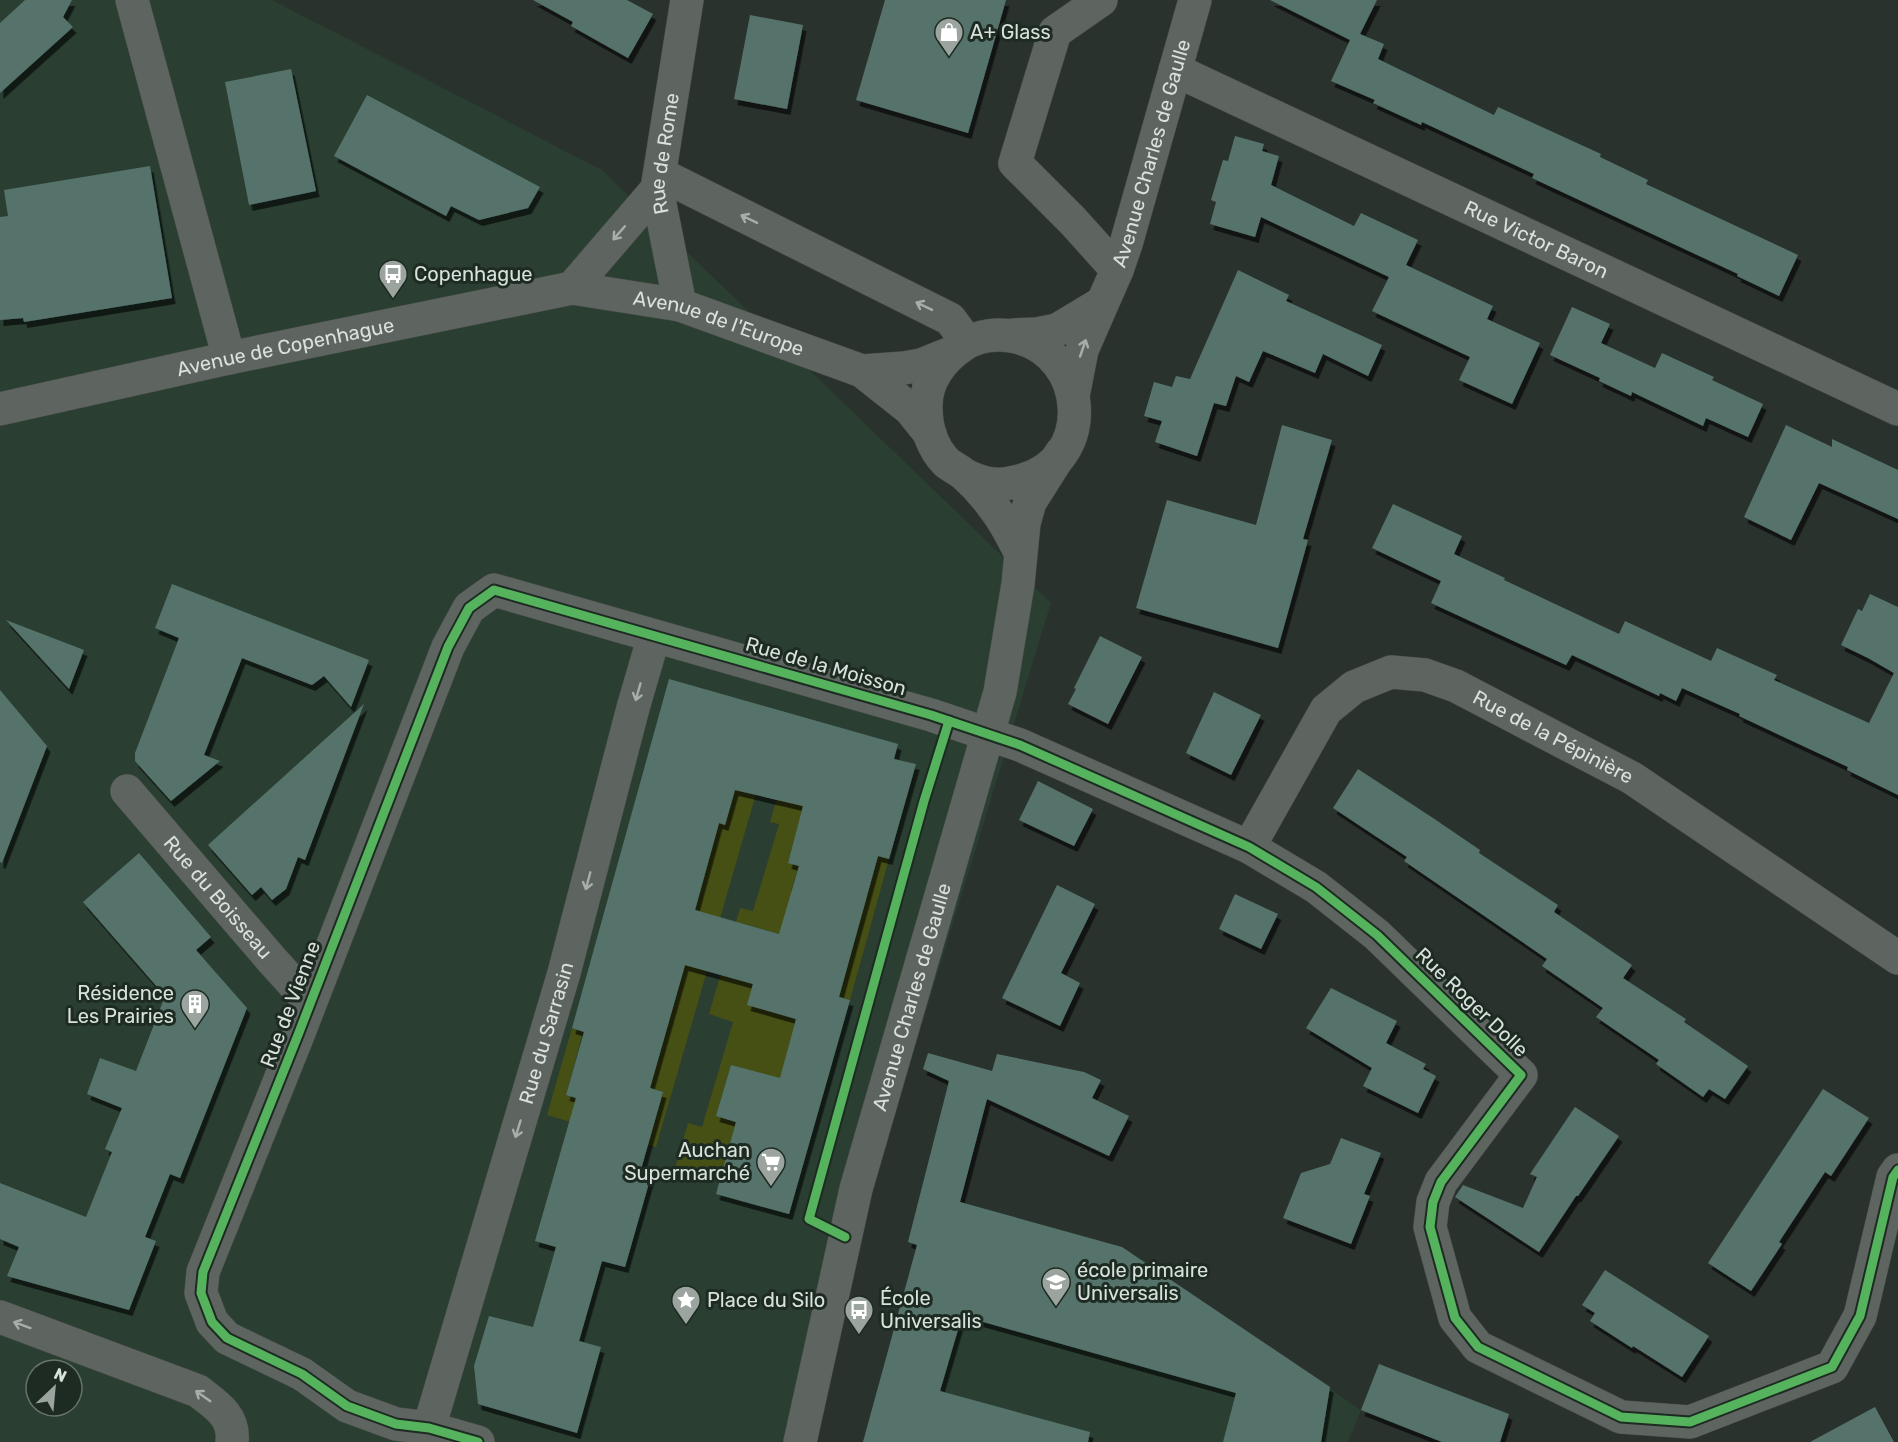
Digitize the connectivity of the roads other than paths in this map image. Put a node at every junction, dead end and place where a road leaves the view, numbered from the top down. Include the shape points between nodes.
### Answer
1 (132, 0) edge
2 (687, 0) edge
3 (1101, 0) edge
4 (1195, 0) edge
5 (1175, 70) junction
6 (658, 182) junction
7 (1117, 270) junction
8 (572, 288) junction
9 (1102, 303) junction
10 (680, 305) junction
11 (1006, 335) junction
12 (959, 348) junction
13 (229, 358) junction
14 (862, 371) junction
15 (1073, 396) junction
16 (0, 409) edge
17 (1898, 409) edge
18 (930, 434) junction
19 (1061, 453) junction
20 (966, 476) junction
21 (1020, 552) junction
22 (654, 636) junction
23 (987, 734) junction
24 (127, 791) dead end
25 (1249, 848) junction
26 (1898, 958) edge
27 (310, 1002) junction
28 (1898, 1170) edge
29 (0, 1317) edge
30 (429, 1428) junction
31 (232, 1442) edge
32 (478, 1442) edge
33 (800, 1442) edge

1 - 13 street
2 - 6 street, Rue de Rome
3 - 7 street via 1055,32 1015,163
4 - 5 street, Avenue Charles de Gaulle
5 - 7 street, Avenue Charles de Gaulle
5 - 17 street, Rue Victor Baron
6 -> 8 street
6 - 10 street, Rue de Rome
12 -> 6 street via 950,319
7 - 9 street, Avenue Charles de Gaulle
8 - 10 street, Avenue de l'Europe
8 - 13 street, Avenue de Copenhague
9 - 11 street via 1057,330
15 -> 9 street, Avenue Charles de Gaulle via 1082,350
10 - 14 street, Avenue de l'Europe
11 - 12 street via 986,336
11 - 15 street via 1026,339 1058,362 1070,381
12 - 14 street, Avenue de l'Europe via 921,365
12 - 18 street via 938,368 929,386 925,405
13 - 16 street, Avenue de Copenhague
14 - 18 street, Avenue de l'Europe via 910,409
15 - 19 street via 1074,426
18 - 20 street via 947,463
19 - 20 street via 1051,466 1032,478 1010,484 987,483
19 - 21 street, Avenue Charles de Gaulle via 1030,502
20 - 21 street via 995,508
21 - 23 street, Avenue Charles de Gaulle via 1000,692
22 - 23 street, Rue de la Moisson
22 - 27 street, Rue de Vienne via 494,590 469,608 448,647
22 -> 30 street, Rue du Sarrasin via 564,973
23 - 25 street, Rue Roger Dolle via 1020,745
23 - 33 street, Avenue Charles de Gaulle via 856,1189
24 - 27 street, Rue du Boisseau
25 - 26 street, Rue de la Pépinière via 1326,711 1354,687 1391,672 1425,675 1456,686 1632,778
25 - 28 street, Rue Roger Dolle via 1317,887 1377,934 1521,1075 1441,1182 1432,1210 1430,1227 1455,1318 1478,1347 1488,1352 1621,1417 1690,1422 1832,1367 1860,1316 1893,1177
27 - 30 street, Rue de Vienne via 203,1272 201,1293 212,1322 227,1338 302,1374 347,1406 396,1424
31 -> 29 street via 225,1412 198,1391
30 - 32 street, Rue de Vienne

